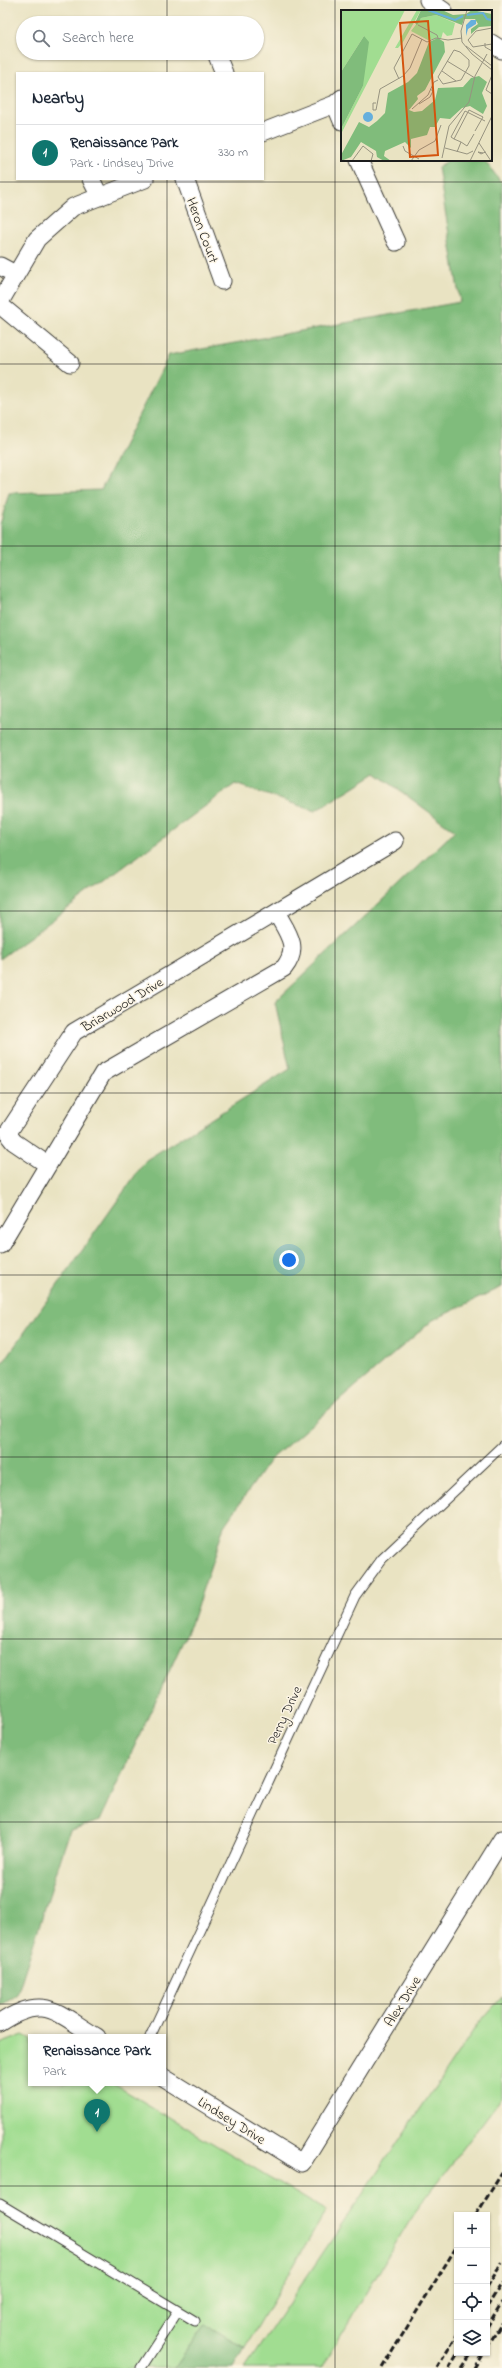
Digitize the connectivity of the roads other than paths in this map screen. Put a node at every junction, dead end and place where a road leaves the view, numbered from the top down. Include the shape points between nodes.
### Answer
1 (427, 0) edge
2 (421, 10) edge
3 (442, 10) edge
4 (492, 44) edge
5 (502, 50) edge
6 (219, 60) edge
7 (224, 72) edge
8 (338, 101) edge
9 (341, 116) edge
10 (264, 132) edge
11 (359, 161) edge
12 (92, 180) edge
13 (142, 180) edge
14 (185, 180) edge
15 (100, 197) junction
16 (396, 242) dead end
17 (0, 266) edge
18 (15, 274) junction
19 (222, 281) dead end
20 (0, 302) edge
21 (0, 305) edge
22 (70, 363) dead end
23 (395, 840) dead end
24 (276, 912) junction
25 (48, 1165) junction
26 (0, 1245) edge
27 (502, 1446) edge
28 (502, 1839) edge
29 (0, 2023) edge
30 (92, 2034) edge
31 (151, 2034) edge
32 (166, 2079) edge
33 (302, 2163) joint
34 (0, 2204) edge
35 (178, 2311) junction
36 (195, 2321) dead end
37 (141, 2368) edge

1 - 2 street
1 - 3 street
4 - 5 street
6 - 7 street
8 - 9 street
8 - 10 street
11 - 16 street
12 - 15 street
13 - 15 street
14 - 19 street, Heron Court
15 - 18 street via 73,207 37,239
17 - 18 street
18 - 20 street
21 - 22 street
23 - 24 street, Briarwood Drive
24 - 25 street via 291,939 293,949 291,959 284,968 103,1074
24 - 25 street, Briarwood Drive via 74,1032 10,1131 10,1137 14,1142
25 - 26 street
27 - 31 lane, Perry Drive via 382,1559 355,1596
28 - 33 street, Alex Drive
29 - 30 street via 27,2008 46,2007
32 - 33 street, Lindsey Drive
34 - 35 lane
35 - 36 lane
35 - 37 lane

